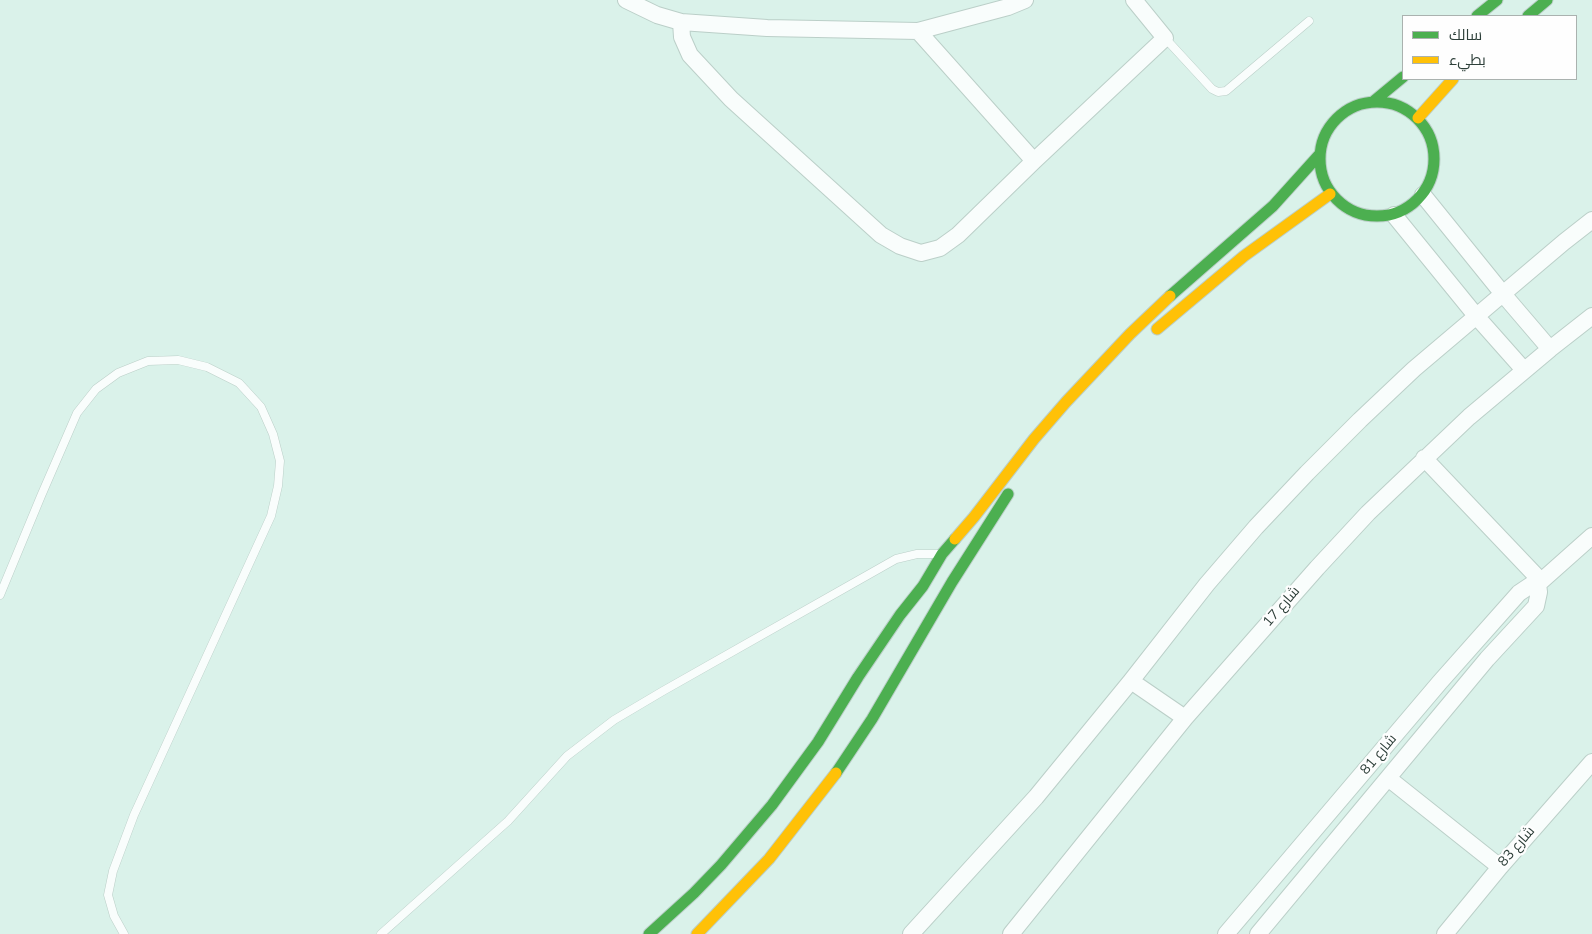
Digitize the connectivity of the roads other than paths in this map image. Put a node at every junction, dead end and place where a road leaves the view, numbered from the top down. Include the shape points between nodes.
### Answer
1 (626, 0) edge
2 (1025, 0) edge
3 (1134, 0) edge
4 (1496, 0) edge
5 (1547, 0) edge
6 (1478, 15) edge
7 (1529, 15) edge
8 (1308, 21) dead end
9 (681, 22) junction
10 (918, 32) junction
11 (1165, 38) junction
12 (1402, 78) edge
13 (1452, 80) edge
14 (1374, 102) junction
15 (1418, 118) junction
16 (1319, 155) junction
17 (1034, 161) junction
18 (1330, 194) junction
19 (1423, 195) junction
20 (1394, 215) junction
21 (1592, 220) edge
22 (1503, 294) junction
23 (1592, 316) edge
24 (1477, 317) junction
25 (1151, 335) dead end
26 (1550, 349) junction
27 (1524, 370) junction
28 (1424, 458) junction
29 (1015, 486) dead end
30 (1592, 536) edge
31 (942, 554) junction
32 (1540, 582) junction
33 (0, 595) edge
34 (1131, 681) junction
35 (1184, 718) junction
36 (1592, 762) edge
37 (1388, 778) junction
38 (1305, 842) junction
39 (1323, 856) junction
40 (1500, 867) junction
41 (1016, 932) edge
42 (124, 934) edge
43 (381, 934) edge
44 (649, 934) edge
45 (697, 934) edge
46 (911, 934) edge
47 (1226, 934) edge
48 (1258, 934) edge
49 (1445, 934) edge

1 - 9 street
2 - 10 street
3 - 11 street
4 - 6 main road
5 - 7 main road
8 - 11 lane via 1226,91 1218,92
9 - 10 street via 784,29
9 - 17 street via 682,37 690,55 731,99 881,235 900,246 921,253 940,248 958,235
10 - 17 street
11 - 17 street
12 - 14 main road
13 - 15 main road
14 - 15 main road via 1398,105
14 - 16 main road via 1354,106 1337,118 1325,135
15 - 19 main road via 1430,135 1435,155 1432,176
16 - 18 main road via 1321,175
16 - 31 main road via 1273,206 1164,302 1098,367 1034,439
18 - 20 main road via 1359,214
18 - 25 main road via 1203,288
19 - 20 main road
19 - 22 street
20 - 24 street
21 - 22 street
22 - 24 street
22 - 26 street
23 - 26 street, شارع 17
24 - 27 street
24 - 34 street via 1414,369 1307,473 1207,584
26 - 27 street, شارع 17
27 - 28 street, شارع 17
28 - 32 street
28 - 35 street, شارع 17 via 1317,568
29 - 45 main road via 952,582 872,719 838,770 769,859
30 - 32 street, شارع 81
31 - 43 lane via 917,554 896,559 614,720 567,756 508,821
31 - 44 main road via 858,676 818,742 772,805 694,893
32 - 37 street, شارع 81 via 1536,606 1487,659
32 - 38 street, شارع 81 via 1519,593
33 - 42 lane via 77,413 96,389 118,373 148,361 178,360 207,368 239,383 261,407 280,461 271,516 134,815 113,871 108,894 114,916
34 - 35 street
34 - 46 street via 1036,798
35 - 41 street, شارع 17
36 - 40 street, شارع 83
37 - 39 street, شارع 81
37 - 40 street
38 - 39 street
38 - 47 street, شارع 81
39 - 48 street, شارع 81
40 - 49 street, شارع 83

